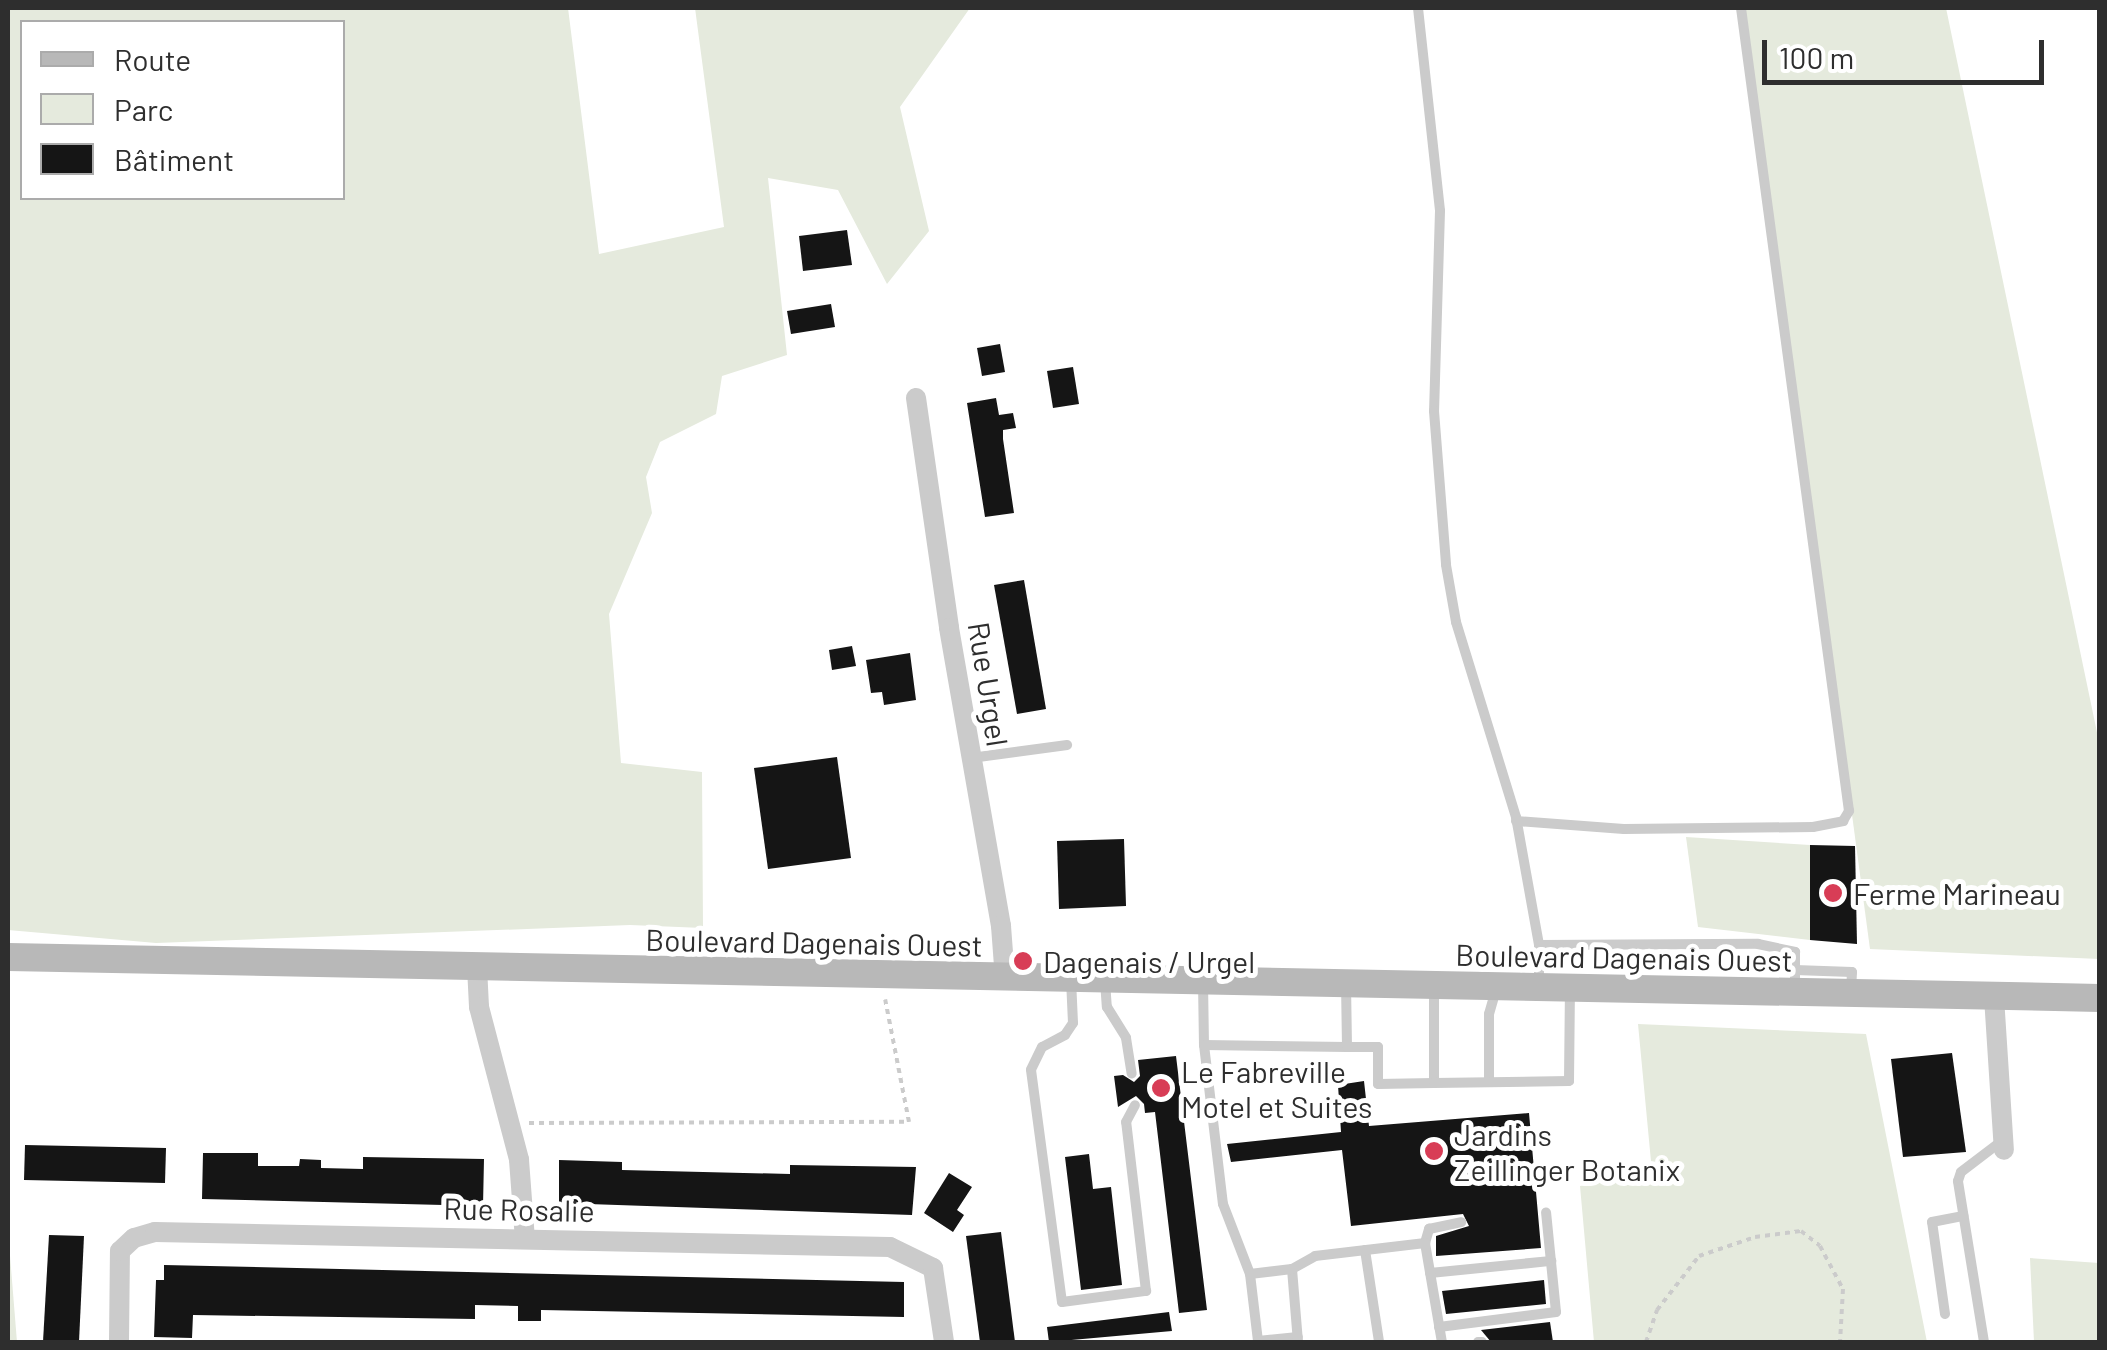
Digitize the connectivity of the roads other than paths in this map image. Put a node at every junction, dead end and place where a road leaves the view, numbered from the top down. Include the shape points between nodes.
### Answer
1 (1418, 8) edge
2 (1741, 8) edge
3 (916, 398) dead end
4 (1067, 745) dead end
5 (970, 758) junction
6 (1516, 821) junction
7 (1539, 945) junction
8 (8, 957) edge
9 (477, 968) junction
10 (1005, 978) junction
11 (1071, 979) junction
12 (1105, 980) junction
13 (1204, 981) junction
14 (1795, 982) junction
15 (1346, 984) junction
16 (1434, 986) junction
17 (1496, 987) junction
18 (1539, 988) junction
19 (1570, 988) junction
20 (1994, 997) junction
21 (2100, 998) edge
22 (1204, 1045) junction
23 (1347, 1047) junction
24 (1132, 1074) dead end
25 (1489, 1082) junction
26 (1434, 1083) junction
27 (1136, 1105) dead end
28 (2003, 1145) joint
29 (1546, 1212) dead end
30 (1964, 1216) junction
31 (1461, 1222) dead end
32 (525, 1238) junction
33 (1425, 1243) junction
34 (1365, 1250) junction
35 (1551, 1261) junction
36 (1292, 1268) junction
37 (1430, 1273) junction
38 (1250, 1274) junction
39 (1945, 1314) dead end
40 (1439, 1326) junction
41 (1298, 1340) edge
42 (118, 1342) edge
43 (944, 1342) edge
44 (1379, 1342) edge
45 (1442, 1342) edge
46 (1984, 1342) edge

1 - 6 lane via 1442,240 1434,411 1446,565 1456,622
2 - 6 lane via 1849,811 1843,822 1813,827 1624,829
3 - 5 street, Rue Urgel
4 - 5 lane
5 - 10 street, Rue Urgel via 998,902
6 - 7 lane
7 - 14 lane via 1768,945 1795,952
7 - 18 lane
8 - 9 main road, Boulevard Dagenais Ouest
9 - 10 main road, Boulevard Dagenais Ouest
9 - 32 street via 479,1007 525,1192
10 - 11 main road, Boulevard Dagenais Ouest
11 - 12 main road, Boulevard Dagenais Ouest
11 - 27 lane via 1074,1023 1042,1047 1031,1070 1062,1302 1146,1291 1126,1122
12 - 13 main road, Boulevard Dagenais Ouest
12 - 24 lane via 1107,1007 1126,1038
13 - 15 main road, Boulevard Dagenais Ouest
13 - 22 lane
14 - 19 main road, Boulevard Dagenais Ouest
14 - 20 main road, Boulevard Dagenais Ouest via 1851,994
15 - 16 main road, Boulevard Dagenais Ouest
15 - 23 lane
16 - 17 main road, Boulevard Dagenais Ouest
16 - 26 lane
17 - 18 main road, Boulevard Dagenais Ouest
17 - 25 lane
18 - 19 main road, Boulevard Dagenais Ouest
19 - 25 lane via 1569,1081
20 - 21 main road, Boulevard Dagenais Ouest
20 - 28 street
22 - 23 lane
22 - 38 lane via 1224,1204
23 - 26 lane via 1378,1047 1378,1084
25 - 26 lane
28 - 30 lane via 1958,1176
29 - 35 lane
30 - 39 lane via 1932,1222
30 - 46 lane
31 - 33 lane via 1429,1229
32 - 42 street, Rue Rosalie via 155,1232 120,1251
32 - 43 street, Rue Rosalie via 890,1247 933,1268
33 - 34 lane
33 - 37 lane
34 - 36 lane via 1315,1256
34 - 44 lane
35 - 37 lane
35 - 40 lane via 1556,1312
36 - 38 lane
36 - 41 lane
37 - 40 lane
38 - 41 lane via 1258,1341
40 - 45 lane

